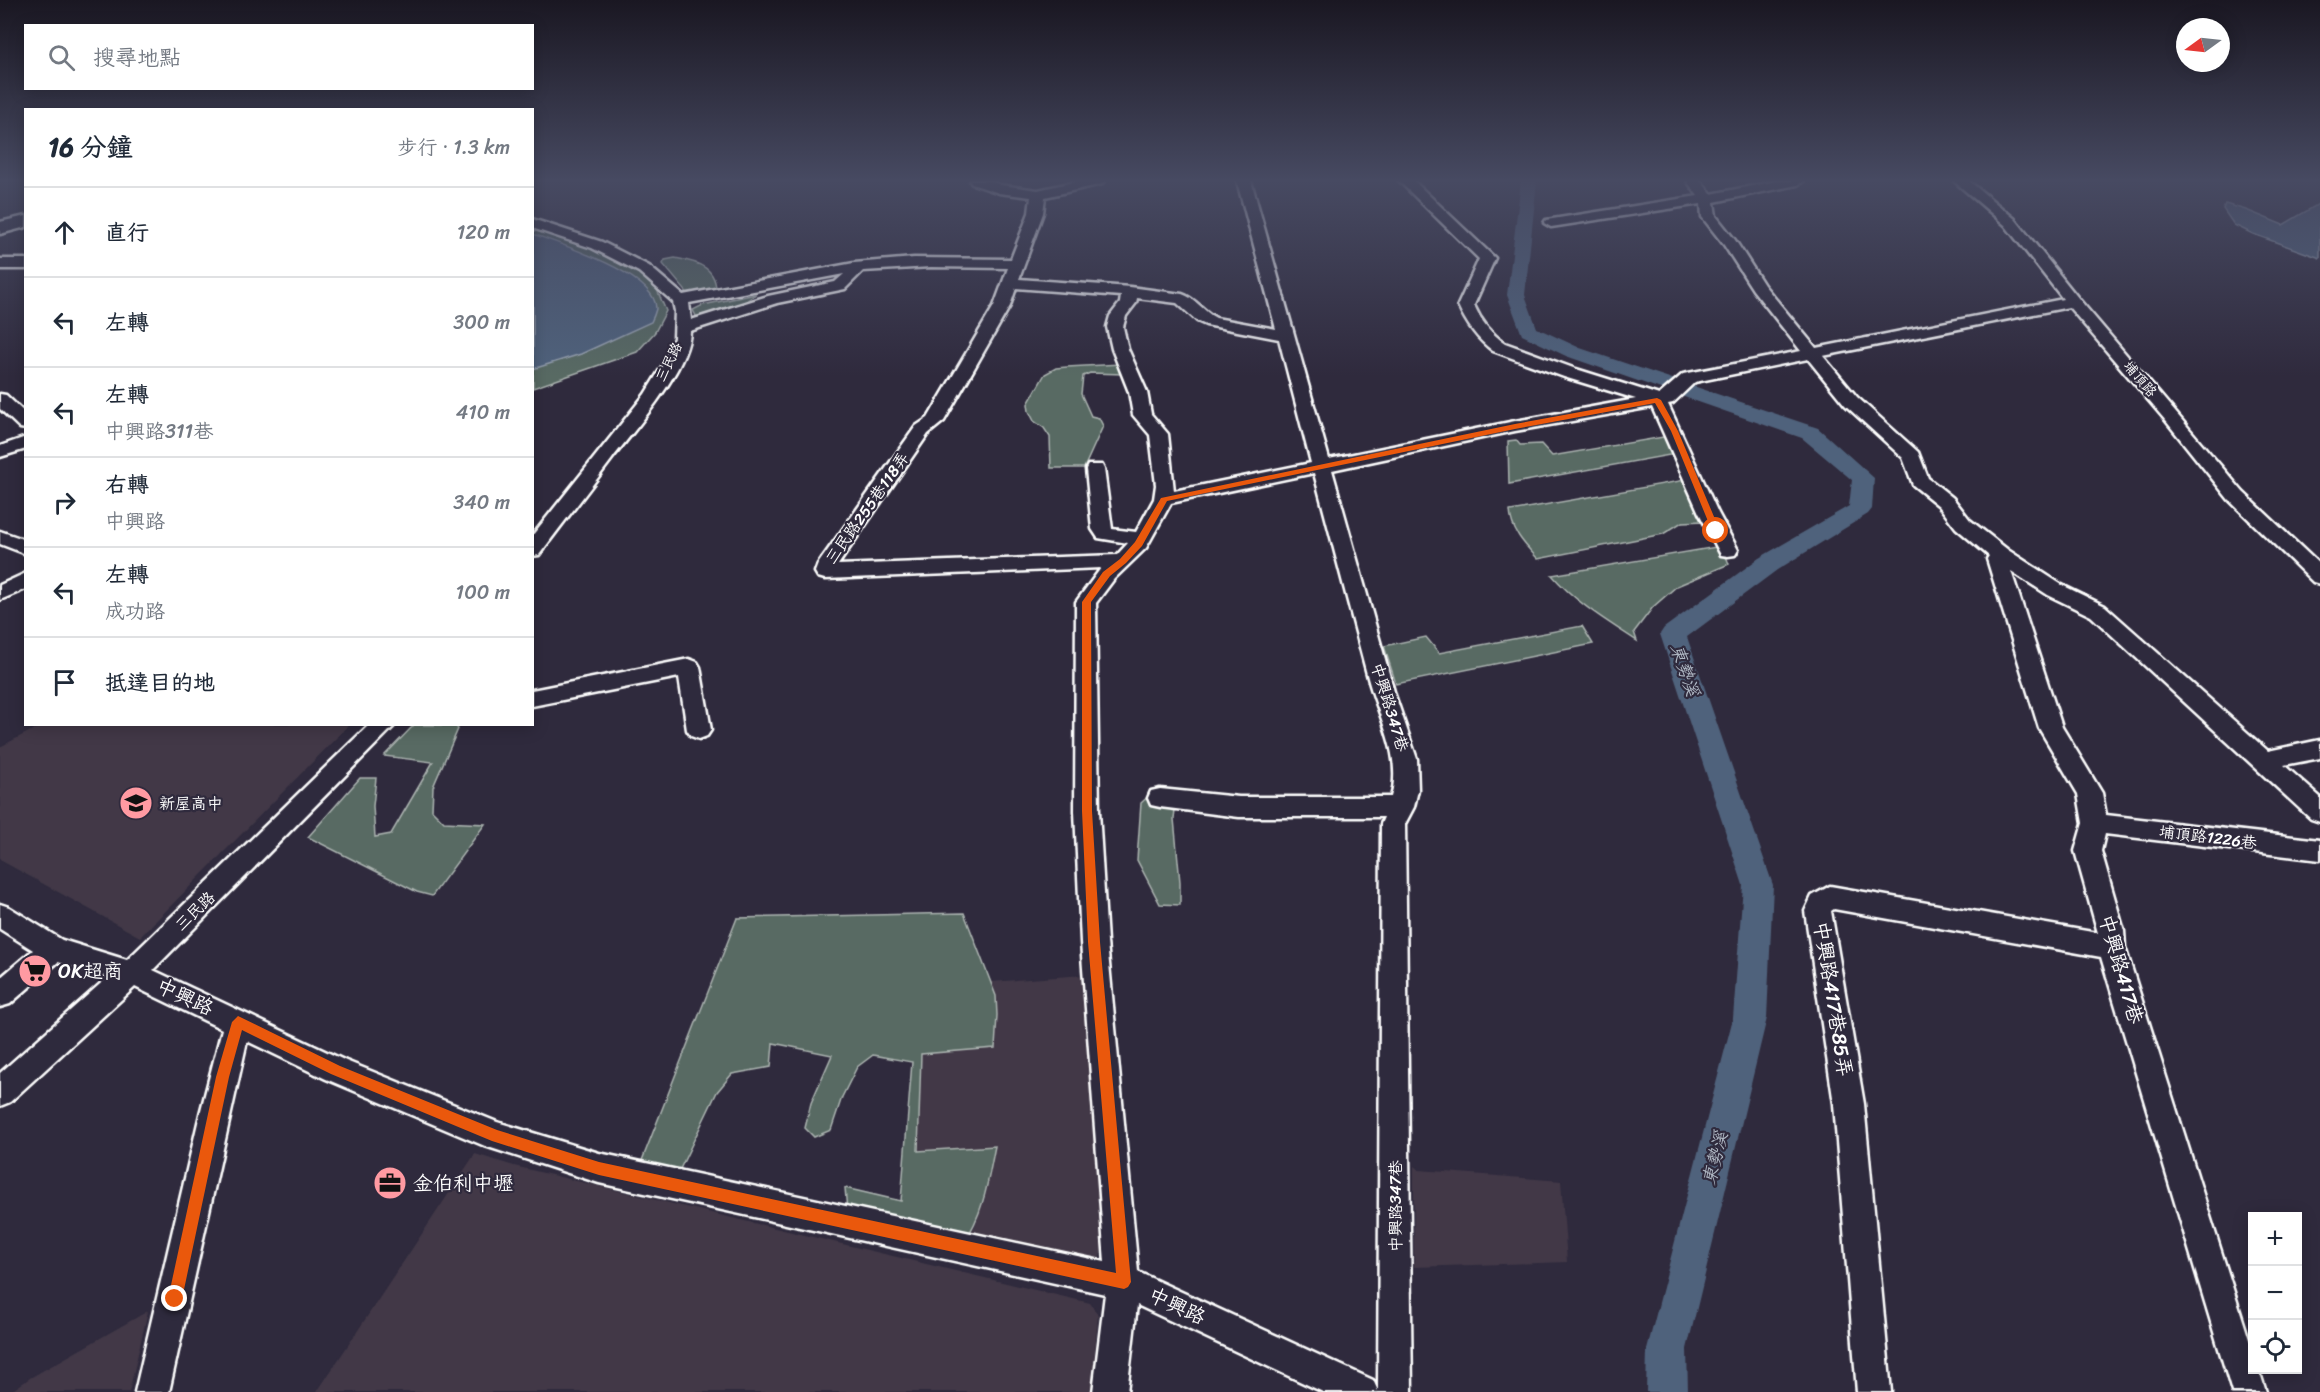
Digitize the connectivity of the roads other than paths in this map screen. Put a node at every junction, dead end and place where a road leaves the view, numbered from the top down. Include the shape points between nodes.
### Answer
1 (599, 246) edge
2 (1024, 246) edge
3 (1262, 246) edge
4 (1473, 246) edge
5 (1732, 246) edge
6 (2029, 246) edge
7 (0, 264) edge
8 (24, 264) edge
9 (1017, 264) junction
10 (857, 268) junction
11 (1010, 283) junction
12 (1130, 292) junction
13 (680, 300) junction
14 (2073, 302) junction
15 (683, 328) junction
16 (1287, 336) junction
17 (1813, 355) junction
18 (0, 399) edge
19 (1662, 400) junction
20 (24, 422) edge
21 (24, 443) edge
22 (0, 452) edge
23 (1323, 465) junction
24 (1095, 470) dead end
25 (1164, 499) junction
26 (0, 537) edge
27 (1141, 539) junction
28 (24, 547) edge
29 (534, 547) edge
30 (1728, 550) dead end
31 (2001, 555) junction
32 (1123, 561) junction
33 (2320, 578) edge
34 (24, 581) edge
35 (0, 593) edge
36 (534, 698) edge
37 (383, 726) edge
38 (699, 730) dead end
39 (2320, 749) edge
40 (2261, 761) junction
41 (1160, 798) dead end
42 (1402, 807) junction
43 (2320, 813) edge
44 (2095, 824) junction
45 (2320, 850) edge
46 (0, 915) edge
47 (2112, 947) junction
48 (54, 949) junction
49 (132, 973) junction
50 (0, 995) edge
51 (238, 1022) junction
52 (0, 1092) edge
53 (1124, 1282) junction
54 (152, 1392) edge
55 (1110, 1392) edge
56 (1361, 1392) edge
57 (1395, 1392) edge
58 (1874, 1392) edge
59 (2249, 1392) edge

1 - 13 street via 655,276
2 - 9 street
3 - 16 street, 中興路347巷
4 - 19 street via 1486,258 1466,305 1489,340 1570,373
5 - 17 street via 1758,287
6 - 14 street, 埔頂路
7 - 8 street
9 - 10 street via 959,262
9 - 11 street
10 - 13 street
10 - 15 street via 840,286 774,299
11 - 12 street
11 - 32 street, 三民路255巷118弄 via 1002,306 935,421 922,430 825,572
12 - 16 street via 1182,299 1212,322
12 - 25 street via 1115,327 1142,415 1159,434
13 - 15 street, 三民路
14 - 17 street
14 - 33 street, 埔頂路 via 2247,508
15 - 29 street, 三民路 via 672,363 652,396
16 - 23 street, 中興路347巷
17 - 19 street via 1687,380
17 - 31 street via 1866,417 1911,456 1920,481
18 - 20 street
19 - 23 street
19 - 30 street via 1716,531
21 - 22 street
23 - 25 street
23 - 42 street, 中興路347巷 via 1384,695 1403,747 1408,790
24 - 27 street via 1105,534
25 - 27 street
26 - 28 street
27 - 32 street
31 - 40 street via 2055,590 2098,611
31 - 44 street, 中興路417巷 via 1997,559 2051,728 2090,794
32 - 53 street via 1107,574 1086,602 1087,811 1094,942
34 - 35 street
36 - 38 street via 689,667
37 - 49 street, 三民路
39 - 40 street
40 - 43 street
41 - 42 street via 1239,807
42 - 57 street, 中興路347巷 via 1393,824
44 - 45 street, 埔頂路1226巷
44 - 47 street, 中興路417巷 via 2088,851 2112,931
46 - 48 street, 中興路
47 - 58 street, 中興路417巷85弄 via 1830,897 1821,904 1818,911 1849,1104
47 - 59 street, 中興路417巷
48 - 49 street, 中興路
48 - 50 street
49 - 51 street, 中興路
49 - 52 street, 三民路
51 - 53 street, 中興路 via 336,1070 496,1136 599,1168
51 - 54 street
53 - 55 street
53 - 56 street, 中興路

